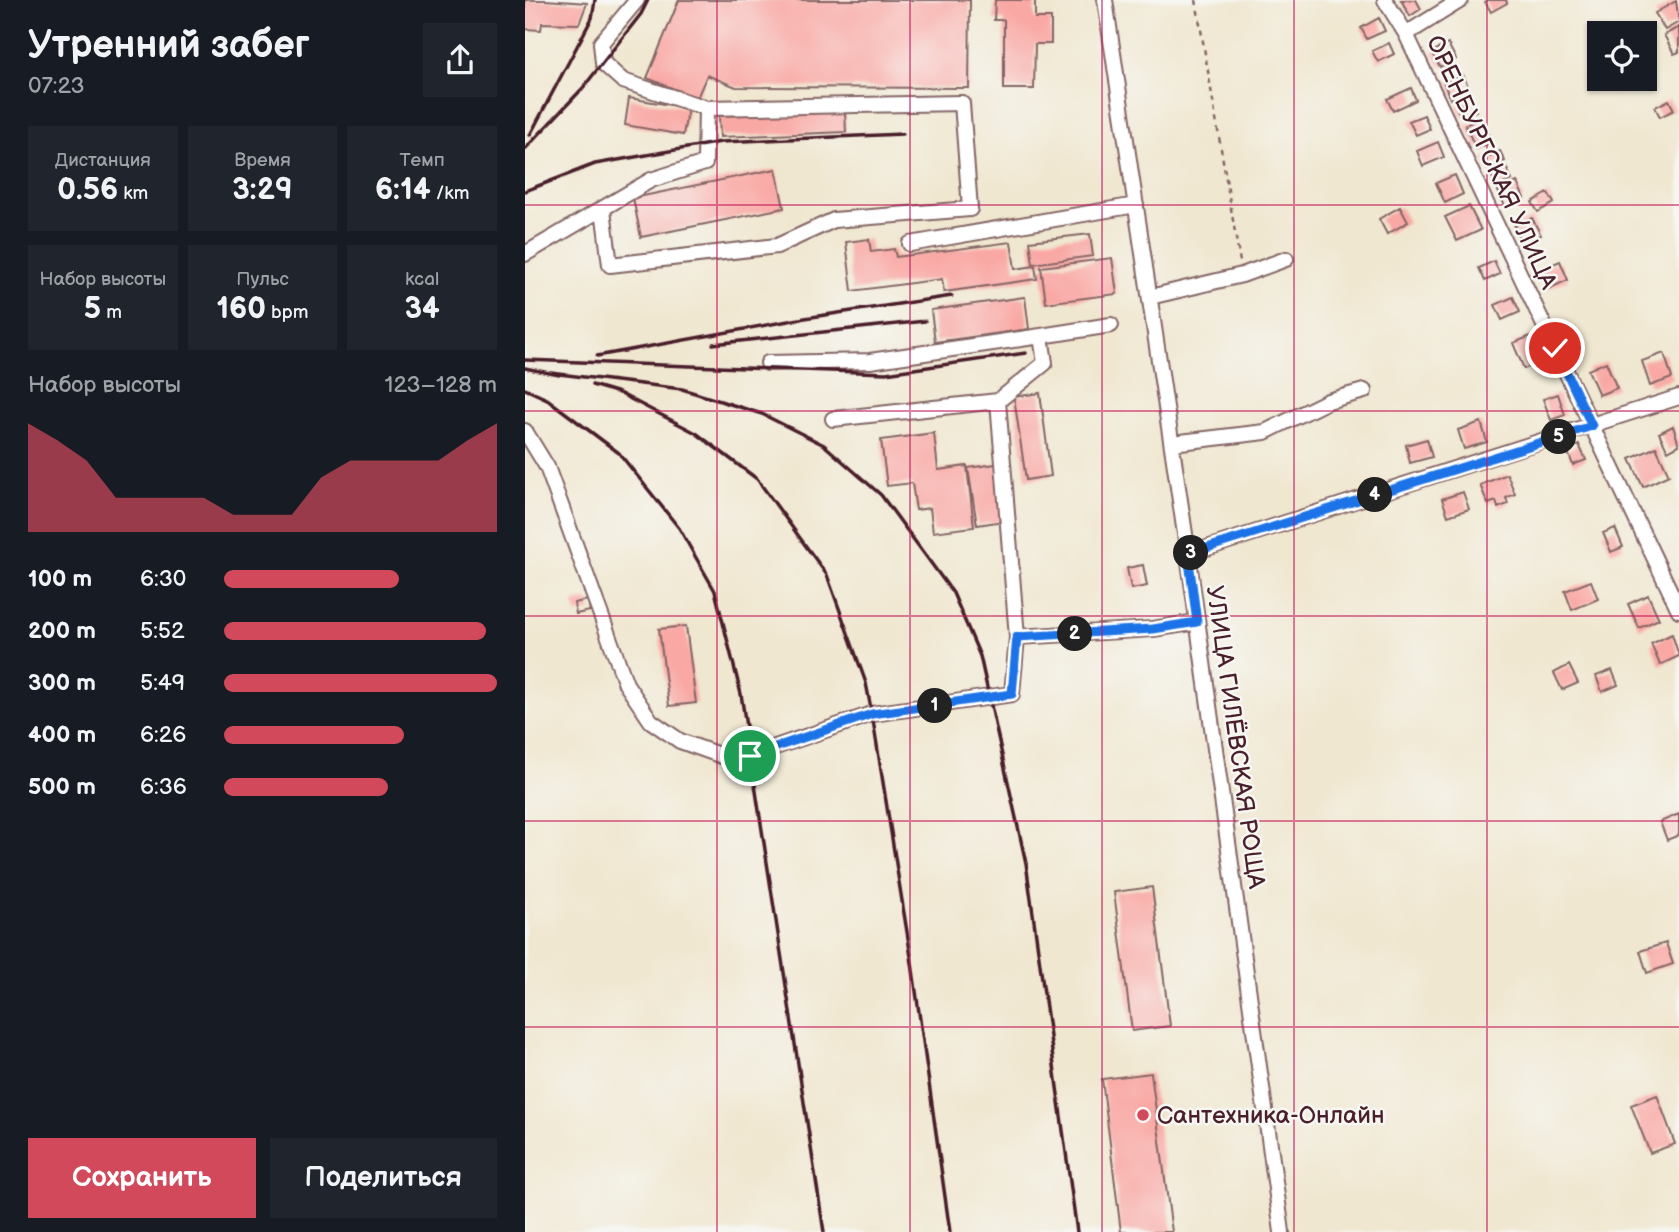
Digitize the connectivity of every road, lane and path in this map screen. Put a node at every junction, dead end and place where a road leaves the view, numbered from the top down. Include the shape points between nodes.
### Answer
1 (637, 0) edge
2 (1105, 0) edge
3 (1196, 0) edge
4 (1385, 0) edge
5 (1461, 0) edge
6 (1406, 34) junction
7 (706, 108) junction
8 (1136, 205) junction
9 (603, 209) junction
10 (910, 244) dead end
11 (525, 254) edge
12 (1286, 259) dead end
13 (1242, 275) junction
14 (1150, 297) junction
15 (1111, 325) dead end
16 (1041, 336) junction
17 (768, 363) dead end
18 (1364, 391) dead end
19 (1679, 397) edge
20 (998, 401) junction
21 (833, 419) dead end
22 (1592, 426) junction
23 (525, 431) edge
24 (1172, 443) junction
25 (1188, 554) junction
26 (1679, 610) edge
27 (1197, 622) junction
28 (1017, 637) junction
29 (1282, 1232) edge

1 - 7 street via 601,43 603,63 624,81
2 - 8 street, УЛИЦА ГИЛЁВСКАЯ РОЩА
3 - 13 path
4 - 6 street, ОРЕНБУРГСКАЯ УЛИЦА
5 - 6 street
6 - 22 street, ОРЕНБУРГСКАЯ УЛИЦА
7 - 9 street via 705,163 651,180
7 - 9 street via 962,103 970,209 834,220 777,246 610,265
8 - 10 street
8 - 14 street, УЛИЦА ГИЛЁВСКАЯ РОЩА
9 - 11 street
12 - 13 street
13 - 14 street
14 - 24 street, УЛИЦА ГИЛЁВСКАЯ РОЩА
15 - 16 street
16 - 17 street via 870,360
16 - 20 street via 1045,363
18 - 24 street via 1328,401 1265,432
19 - 22 street
20 - 21 street
20 - 28 street
22 - 25 street
22 - 26 street, ОРЕНБУРГСКАЯ УЛИЦА
23 - 28 street via 547,467 626,684 651,721 680,741 722,755 750,756 872,714 1012,694
24 - 25 street, УЛИЦА ГИЛЁВСКАЯ РОЩА
25 - 27 street, УЛИЦА ГИЛЁВСКАЯ РОЩА
27 - 28 street
27 - 29 street, УЛИЦА ГИЛЁВСКАЯ РОЩА

